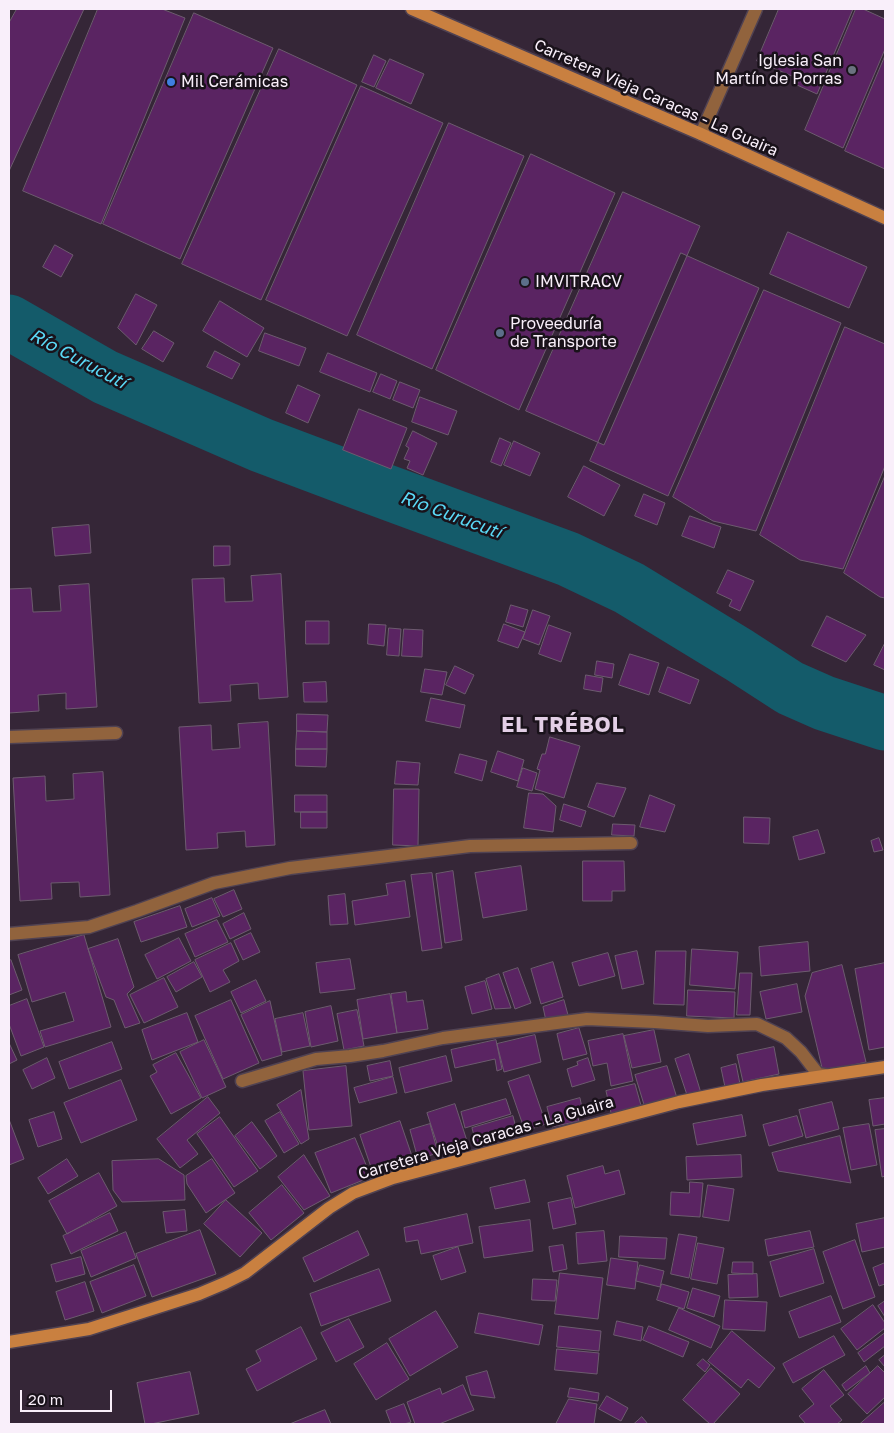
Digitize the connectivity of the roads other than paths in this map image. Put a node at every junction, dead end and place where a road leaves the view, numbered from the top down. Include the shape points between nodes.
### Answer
1 (412, 9) edge
2 (756, 9) edge
3 (701, 134) junction
4 (885, 218) edge
5 (116, 733) dead end
6 (9, 737) edge
7 (631, 843) dead end
8 (9, 934) edge
9 (885, 1067) edge
10 (825, 1076) junction
11 (242, 1081) dead end
12 (9, 1342) edge

1 - 3 main road, Carretera Vieja Caracas - La Guaira
2 - 3 street
3 - 4 main road, Carretera Vieja Caracas - La Guaira
5 - 6 street
7 - 8 street via 470,846 290,868 214,883 89,927
9 - 10 main road, Carretera Vieja Caracas - La Guaira
10 - 11 street via 818,1074 786,1038 757,1024 708,1026 587,1019 316,1059
10 - 12 main road, Carretera Vieja Caracas - La Guaira via 679,1102 393,1178 353,1193 328,1208 245,1273 225,1283 89,1329

